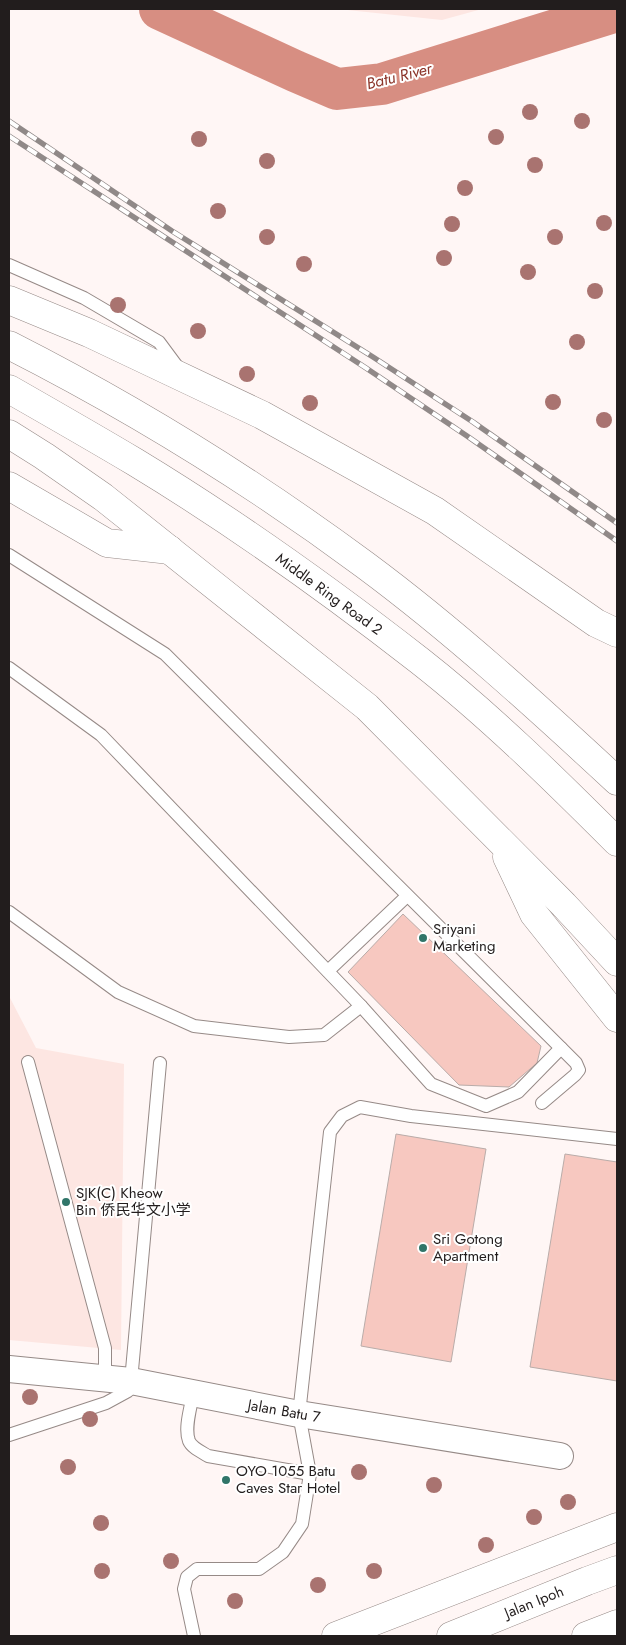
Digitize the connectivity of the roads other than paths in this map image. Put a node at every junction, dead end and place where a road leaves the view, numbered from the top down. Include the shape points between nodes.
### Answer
1 (9, 265) edge
2 (9, 300) edge
3 (9, 345) edge
4 (188, 380) junction
5 (9, 389) edge
6 (9, 434) edge
7 (9, 486) edge
8 (170, 550) junction
9 (9, 555) edge
10 (606, 628) edge
11 (617, 645) edge
12 (9, 668) edge
13 (617, 781) edge
14 (497, 838) junction
15 (617, 842) edge
16 (407, 896) junction
17 (9, 912) edge
18 (617, 962) edge
19 (328, 971) junction
20 (361, 1006) junction
21 (617, 1018) edge
22 (561, 1048) junction
23 (28, 1062) dead end
24 (160, 1063) dead end
25 (542, 1103) dead end
26 (617, 1139) edge
27 (9, 1369) edge
28 (118, 1380) junction
29 (194, 1394) junction
30 (299, 1414) junction
31 (9, 1435) edge
32 (560, 1456) dead end
33 (310, 1474) junction
34 (617, 1507) edge
35 (617, 1527) edge
36 (566, 1547) junction
37 (617, 1570) edge
38 (617, 1624) edge
39 (194, 1636) edge
40 (336, 1636) edge
41 (451, 1636) edge
42 (586, 1636) edge

1 - 4 lane via 84,298 159,342
2 - 4 main road via 89,333
3 - 13 main road via 153,423 272,499 366,565 446,629
4 - 10 main road via 262,415 435,511
5 - 15 main road, Middle Ring Road 2 via 135,462 244,532 332,595 470,703 564,788
6 - 8 main road via 103,497
7 - 8 main road via 107,543
8 - 14 main road via 366,706
9 - 16 lane via 165,654
10 - 11 main road
12 - 19 lane via 101,735
14 - 18 main road
14 - 21 main road via 534,914
16 - 19 lane
16 - 22 lane
17 - 20 lane via 118,992 194,1026 289,1037 324,1035
19 - 20 lane
20 - 22 lane via 431,1084 486,1106 518,1092
22 - 25 lane via 579,1070
23 - 28 lane via 105,1348
24 - 28 lane
26 - 30 lane via 410,1116 360,1107 342,1116 330,1132
27 - 28 street, Jalan Batu 7
28 - 29 street, Jalan Batu 7
28 - 31 lane via 128,1391 106,1403
29 - 30 street, Jalan Batu 7
29 - 33 lane via 188,1430 190,1442 197,1450 208,1456
30 - 32 street, Jalan Batu 7
30 - 33 lane
33 - 39 lane via 302,1524 283,1552 259,1568 197,1569 186,1577 184,1589
34 - 36 main road
35 - 36 main road
36 - 40 main road
37 - 41 main road, Jalan Ipoh
38 - 42 main road

